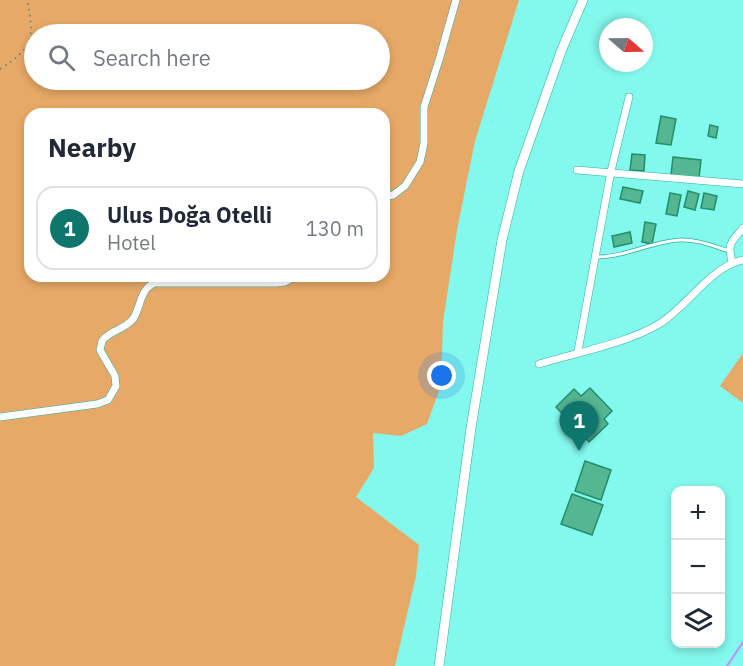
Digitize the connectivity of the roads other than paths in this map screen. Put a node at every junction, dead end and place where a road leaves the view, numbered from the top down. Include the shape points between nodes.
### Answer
1 (456, 0) edge
2 (583, 0) edge
3 (629, 97) dead end
4 (577, 170) dead end
5 (611, 171) junction
6 (743, 184) edge
7 (390, 196) edge
8 (743, 228) edge
9 (729, 251) junction
10 (597, 257) junction
11 (743, 260) edge
12 (732, 262) junction
13 (285, 282) edge
14 (578, 351) junction
15 (539, 364) dead end
16 (0, 417) edge
17 (439, 666) edge

1 - 7 street via 424,107 420,162 405,186
2 - 17 main road via 519,171 502,240 471,428
3 - 5 street
4 - 5 street
5 - 6 street
5 - 10 street
8 - 9 street via 732,239
9 - 10 lane via 678,240
9 - 12 street
10 - 14 street
11 - 12 street
12 - 14 street via 657,325 628,338
13 - 16 street via 150,285 131,321 104,337 100,345 116,381 108,400
14 - 15 street

